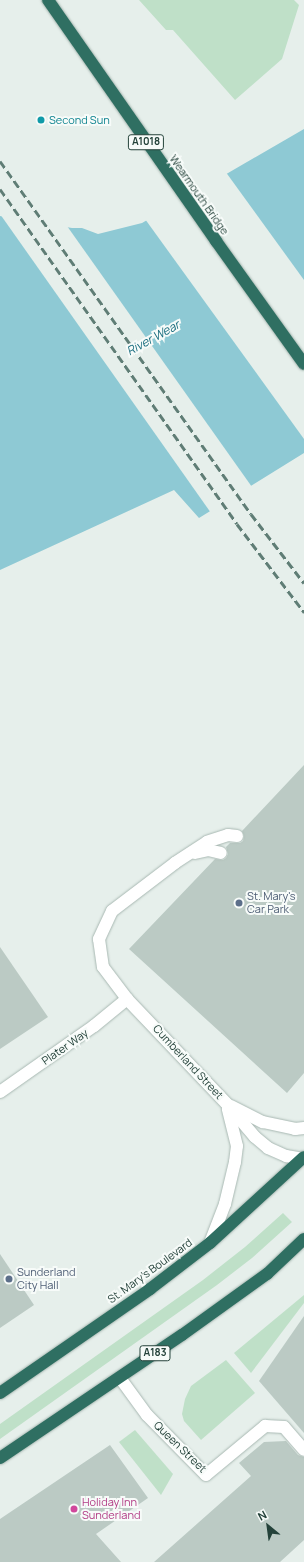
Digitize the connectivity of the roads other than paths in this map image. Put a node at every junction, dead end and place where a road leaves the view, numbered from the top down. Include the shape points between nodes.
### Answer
1 (48, 0) edge
2 (304, 364) edge
3 (237, 836) dead end
4 (221, 853) dead end
5 (173, 864) junction
6 (127, 999) junction
7 (0, 1092) edge
8 (227, 1104) junction
9 (304, 1128) edge
10 (303, 1158) edge
11 (304, 1239) edge
12 (210, 1243) junction
13 (120, 1378) junction
14 (0, 1393) edge
15 (304, 1450) edge
16 (0, 1458) edge

1 - 2 highway, Wearmouth Bridge / A1018
3 - 5 street via 228,835 207,842
4 - 5 street via 208,850 197,852
5 - 6 street, Cumberland Street via 112,911 99,939 103,967
6 - 7 street, Plater Way via 94,1026
6 - 8 street, Cumberland Street
8 - 9 street via 263,1122 295,1129
8 - 10 street, Cumberland Street via 255,1137 268,1148 286,1156
8 - 12 street via 237,1146 225,1204
10 - 12 highway, St. Mary's Boulevard
11 - 13 highway, A183 via 267,1274
12 - 14 highway, St. Mary's Boulevard
13 - 15 street, Queen Street via 147,1415 206,1475 265,1426 284,1427
13 - 16 highway, A183

